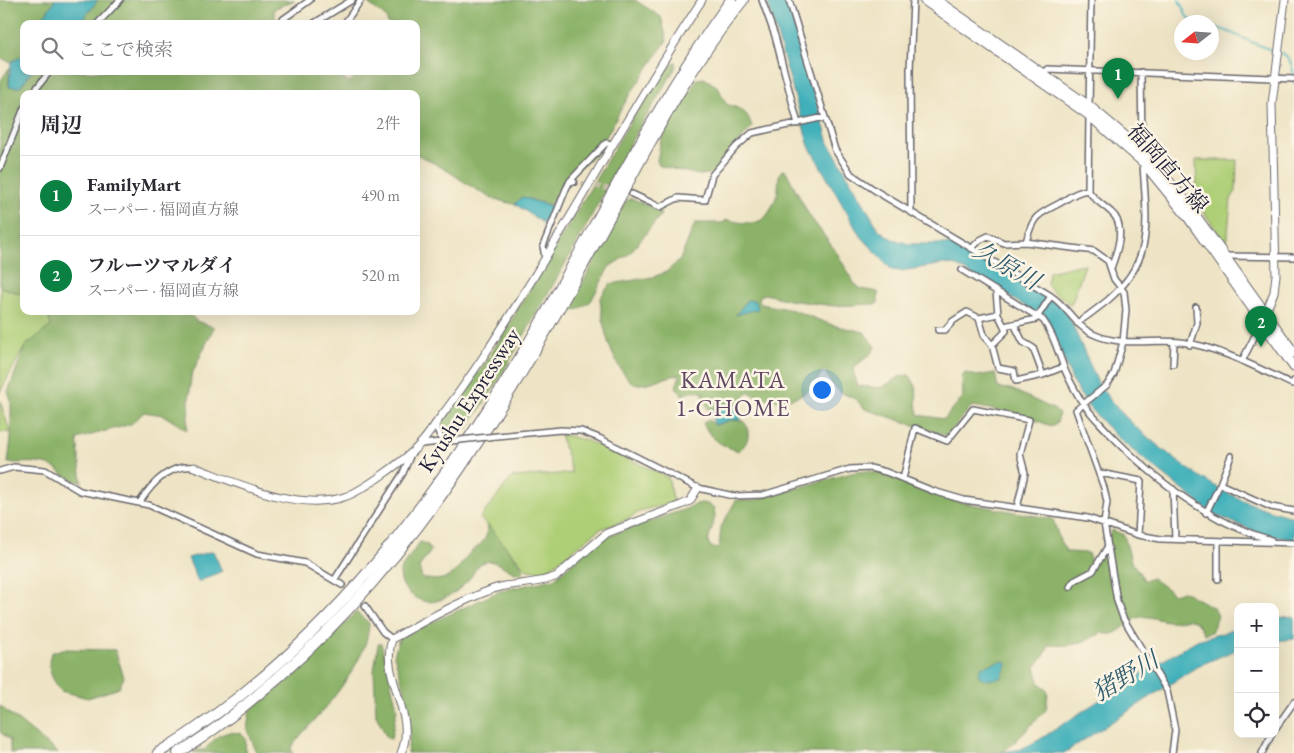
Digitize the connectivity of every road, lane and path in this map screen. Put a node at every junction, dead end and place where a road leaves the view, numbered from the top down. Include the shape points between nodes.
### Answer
1 (120, 0) edge
2 (310, 0) edge
3 (702, 0) edge
4 (762, 0) edge
5 (789, 0) edge
6 (913, 0) edge
7 (924, 0) edge
8 (936, 0) edge
9 (1091, 0) edge
10 (1284, 0) edge
11 (356, 1) edge
12 (736, 1) edge
13 (101, 20) edge
14 (282, 20) edge
15 (320, 20) edge
16 (346, 20) edge
17 (1090, 72) junction
18 (1141, 72) junction
19 (1043, 74) junction
20 (47, 75) edge
21 (1274, 78) junction
22 (1294, 79) edge
23 (35, 90) edge
24 (1089, 110) junction
25 (822, 117) junction
26 (20, 118) edge
27 (798, 124) junction
28 (613, 144) junction
29 (1139, 147) junction
30 (1143, 162) junction
31 (0, 168) edge
32 (1088, 190) junction
33 (632, 194) dead end
34 (911, 212) junction
35 (1026, 242) junction
36 (972, 248) junction
37 (1225, 256) junction
38 (1276, 256) junction
39 (1294, 257) edge
40 (546, 258) junction
41 (1111, 268) junction
42 (962, 270) dead end
43 (1121, 288) junction
44 (996, 292) junction
45 (1052, 296) junction
46 (1196, 307) dead end
47 (998, 314) junction
48 (1038, 317) junction
49 (979, 318) junction
50 (1264, 318) junction
51 (1076, 323) junction
52 (1014, 324) junction
53 (1004, 326) junction
54 (938, 330) dead end
55 (1123, 342) junction
56 (1174, 342) junction
57 (1190, 344) junction
58 (992, 345) junction
59 (1294, 353) edge
60 (1242, 361) junction
61 (1173, 364) dead end
62 (1063, 367) junction
63 (1294, 367) edge
64 (1044, 375) junction
65 (1294, 381) edge
66 (1083, 404) junction
67 (435, 424) junction
68 (448, 441) junction
69 (421, 444) junction
70 (411, 454) junction
71 (1231, 456) dead end
72 (194, 467) joint
73 (0, 471) edge
74 (1100, 473) junction
75 (903, 479) junction
76 (1220, 484) junction
77 (698, 488) junction
78 (1173, 489) junction
79 (140, 502) junction
80 (1017, 508) junction
81 (1294, 511) edge
82 (1206, 513) junction
83 (1104, 523) junction
84 (1138, 535) junction
85 (1175, 539) junction
86 (1218, 541) junction
87 (1279, 543) junction
88 (1294, 544) edge
89 (1108, 545) junction
90 (1218, 579) dead end
91 (336, 580) junction
92 (342, 585) dead end
93 (1070, 587) dead end
94 (365, 606) dead end
95 (392, 639) junction
96 (1294, 702) edge
97 (1279, 723) edge
98 (1270, 738) edge
99 (158, 753) edge
100 (178, 753) edge
101 (402, 753) edge
102 (1172, 753) edge
103 (1262, 753) edge

1 - 13 street
2 - 14 street
3 - 28 street
4 - 27 street
5 - 25 street
6 - 34 street
7 - 24 main road, 福岡直方線
8 - 19 main road, 福岡直方線
9 - 17 street
10 - 21 street
11 - 15 street
11 - 16 street
12 - 99 highway, Kyushu Expressway via 673,85 514,367 410,522 346,598 300,645 216,715
12 - 100 highway, Kyushu Expressway via 674,102 523,371 437,501 375,580 308,652 244,706
17 - 18 street
17 - 19 street via 1047,70
17 - 24 street
18 - 21 street
18 - 29 street via 1142,143
19 - 24 main road, 福岡直方線
20 - 23 street
21 - 22 street
21 - 38 street
24 - 29 main road, 福岡直方線
24 - 30 main road, 福岡直方線
24 - 32 street
25 - 27 street
25 - 34 street via 835,150 851,174
26 - 31 street
27 - 33 street via 763,130 746,137 712,175 705,200 678,198 660,207
28 - 40 street
28 - 40 street via 606,143 572,182 544,246
29 - 37 main road, 福岡直方線 via 1183,198
30 - 43 street via 1146,217 1143,252 1137,267
30 - 50 main road, 福岡直方線
32 - 35 street via 1076,192 1042,211 1030,226
32 - 41 street via 1118,220 1118,247
34 - 36 street
35 - 36 street via 1004,243 988,236
35 - 41 street via 1094,251 1108,261
36 - 45 street
37 - 38 street
37 - 50 main road, 福岡直方線
38 - 39 street
38 - 50 street via 1274,292
40 - 67 street via 495,339
41 - 43 street
42 - 44 street
43 - 51 street
43 - 55 street via 1126,310
44 - 47 street
44 - 48 street
45 - 48 street
45 - 51 street via 1064,304
46 - 57 street via 1197,323
47 - 49 street
47 - 53 street
48 - 52 street
48 - 62 street via 1049,328
49 - 54 street via 967,312 952,321 946,330
49 - 58 street via 984,335
50 - 59 main road, 福岡直方線
50 - 60 street
50 - 63 main road, 福岡直方線
51 - 55 street via 1095,335
52 - 53 street
52 - 64 street via 1023,342 1034,348
53 - 58 street via 1006,331
55 - 56 street
55 - 66 street via 1114,374 1104,388
56 - 57 street
56 - 61 street
57 - 60 street
58 - 64 street via 998,368 1014,371 1016,381
60 - 65 street via 1292,384
62 - 64 street
62 - 66 street
66 - 74 street via 1076,410
66 - 78 street via 1128,452
67 - 68 street via 440,436
67 - 69 street
68 - 69 street
68 - 77 street, bridge via 581,431
69 - 70 street
70 - 72 street via 344,497 316,501 234,484
70 - 91 street
71 - 76 street
72 - 79 street via 171,470
73 - 79 street via 14,467 45,470 80,490
74 - 83 street via 1107,502
74 - 84 street via 1141,482
75 - 77 street via 886,472 860,468 752,497
75 - 80 street via 964,500
75 - 80 street via 916,428 947,441 973,409 1029,420 1020,454 1025,473
76 - 81 street via 1271,507
76 - 82 street
77 - 95 street via 690,501 682,506 607,533 557,576 492,590
78 - 82 street
78 - 85 street
79 - 91 street via 257,554 305,563
80 - 83 street
82 - 87 street
83 - 84 street
83 - 89 street
84 - 85 street
85 - 86 street
86 - 87 street
86 - 90 street
87 - 88 street
89 - 93 street via 1093,571 1074,581
89 - 102 street via 1123,618 1165,689 1175,730
91 - 92 street
94 - 95 street via 383,632
95 - 101 street via 388,658 402,708 405,746
96 - 97 street
98 - 103 street

